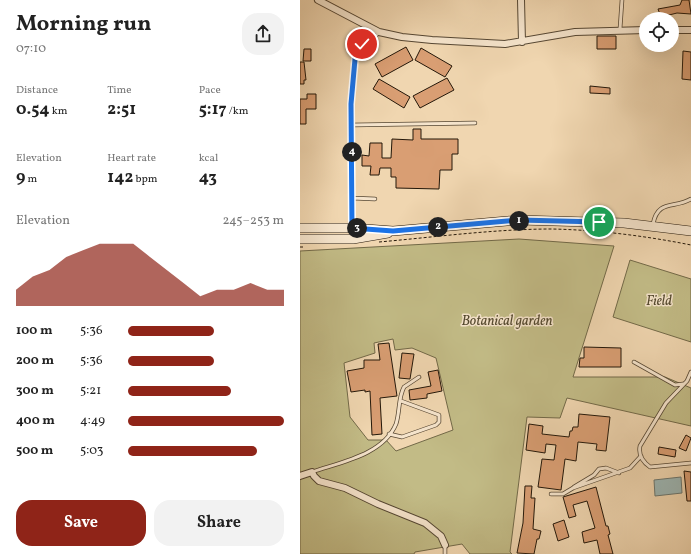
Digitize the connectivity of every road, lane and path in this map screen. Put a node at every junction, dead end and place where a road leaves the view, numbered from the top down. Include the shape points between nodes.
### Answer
1 (318, 0) edge
2 (521, 0) edge
3 (622, 0) edge
4 (620, 29) junction
5 (639, 30) edge
6 (679, 30) edge
7 (691, 30) edge
8 (379, 32) junction
9 (522, 42) junction
10 (475, 123) dead end
11 (352, 125) junction
12 (352, 198) junction
13 (375, 199) dead end
14 (691, 199) edge
15 (653, 227) junction
16 (300, 228) edge
17 (352, 228) junction
18 (667, 229) junction
19 (691, 230) edge
20 (393, 231) junction
21 (691, 237) edge
22 (300, 239) edge
23 (353, 239) junction
24 (376, 243) dead end
25 (691, 245) edge
26 (309, 246) dead end
27 (300, 247) edge
28 (634, 362) dead end
29 (691, 372) edge
30 (419, 377) dead end
31 (689, 381) edge
32 (401, 401) junction
33 (389, 434) junction
34 (641, 456) junction
35 (691, 463) edge
36 (312, 472) junction
37 (619, 473) junction
38 (594, 475) junction
39 (300, 476) edge
40 (595, 482) junction
41 (573, 488) junction
42 (551, 494) dead end
43 (445, 545) joint
44 (445, 554) edge

1 - 8 street
2 - 9 street
3 - 4 lane
4 - 5 street
4 - 9 street via 575,32
6 - 7 street
8 - 9 street via 402,37 480,43
8 - 11 lane via 371,41 356,48 352,83
10 - 11 lane
11 - 12 lane
12 - 13 lane
12 - 17 lane
14 - 15 lane via 661,208 655,214
15 - 18 main road
15 - 20 main road via 618,223 519,220
16 - 17 main road
17 - 20 main road
17 - 23 lane
18 - 19 main road
18 - 21 main road
20 - 23 main road
22 - 23 main road
24 - 25 path via 460,234 552,229 645,236
26 - 27 path
28 - 31 lane via 675,385
29 - 31 lane
30 - 32 lane via 404,388
31 - 34 lane via 666,402 640,446
32 - 33 lane via 397,420
32 - 33 lane via 439,414 440,422 402,437
33 - 36 lane via 369,451
34 - 35 lane via 644,463 650,467
34 - 37 lane via 630,468
36 - 39 street
36 - 43 street via 319,481 345,488 425,523 441,536
37 - 38 lane via 602,468 596,470
37 - 40 lane
38 - 40 lane
38 - 41 lane
40 - 41 lane
41 - 42 lane via 563,494
43 - 44 lane

